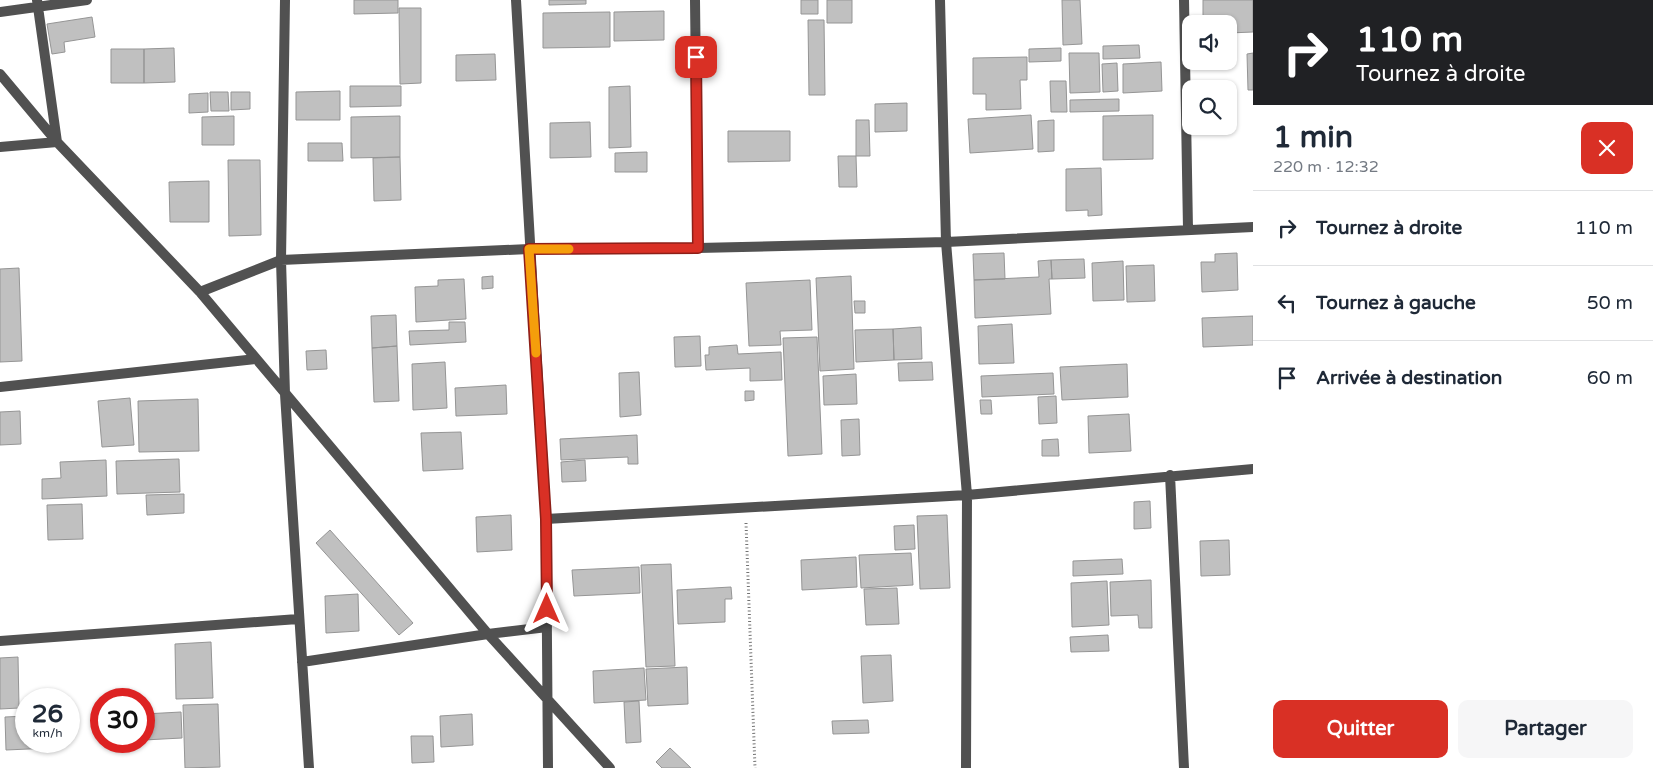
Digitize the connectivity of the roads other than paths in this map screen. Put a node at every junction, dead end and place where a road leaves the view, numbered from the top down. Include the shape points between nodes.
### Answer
1 (87, 0) edge
2 (285, 0) edge
3 (516, 0) edge
4 (695, 0) edge
5 (940, 0) edge
6 (1184, 0) edge
7 (38, 3) edge
8 (0, 12) edge
9 (0, 74) edge
10 (57, 142) junction
11 (0, 147) edge
12 (1253, 227) edge
13 (1188, 229) junction
14 (946, 242) junction
15 (698, 248) junction
16 (529, 249) junction
17 (281, 260) junction
18 (200, 292) junction
19 (256, 359) junction
20 (0, 387) edge
21 (284, 394) junction
22 (1253, 469) edge
23 (1170, 475) junction
24 (967, 495) junction
25 (546, 519) junction
26 (298, 619) junction
27 (547, 627) junction
28 (488, 634) junction
29 (0, 641) edge
30 (302, 662) junction
31 (548, 699) junction
32 (309, 768) edge
33 (548, 768) edge
34 (610, 768) edge
35 (966, 768) edge
36 (1184, 768) edge

1 - 7 street
2 - 17 street
3 - 16 street
4 - 15 street
5 - 14 street
6 - 13 street
7 - 8 street
7 - 10 street
9 - 10 street
10 - 11 street
10 - 18 street
12 - 13 street
13 - 14 street
14 - 15 street
14 - 24 street
15 - 16 street
16 - 17 street
16 - 25 street
17 - 18 street
17 - 21 street
18 - 19 street
19 - 20 street
19 - 21 street
21 - 26 street
21 - 28 street
22 - 23 street
23 - 24 street
23 - 36 street
24 - 25 street
24 - 35 street
25 - 27 street
26 - 29 street
26 - 30 street
27 - 28 street
27 - 31 street
28 - 30 street
28 - 31 street
30 - 32 street
31 - 33 street
31 - 34 street

